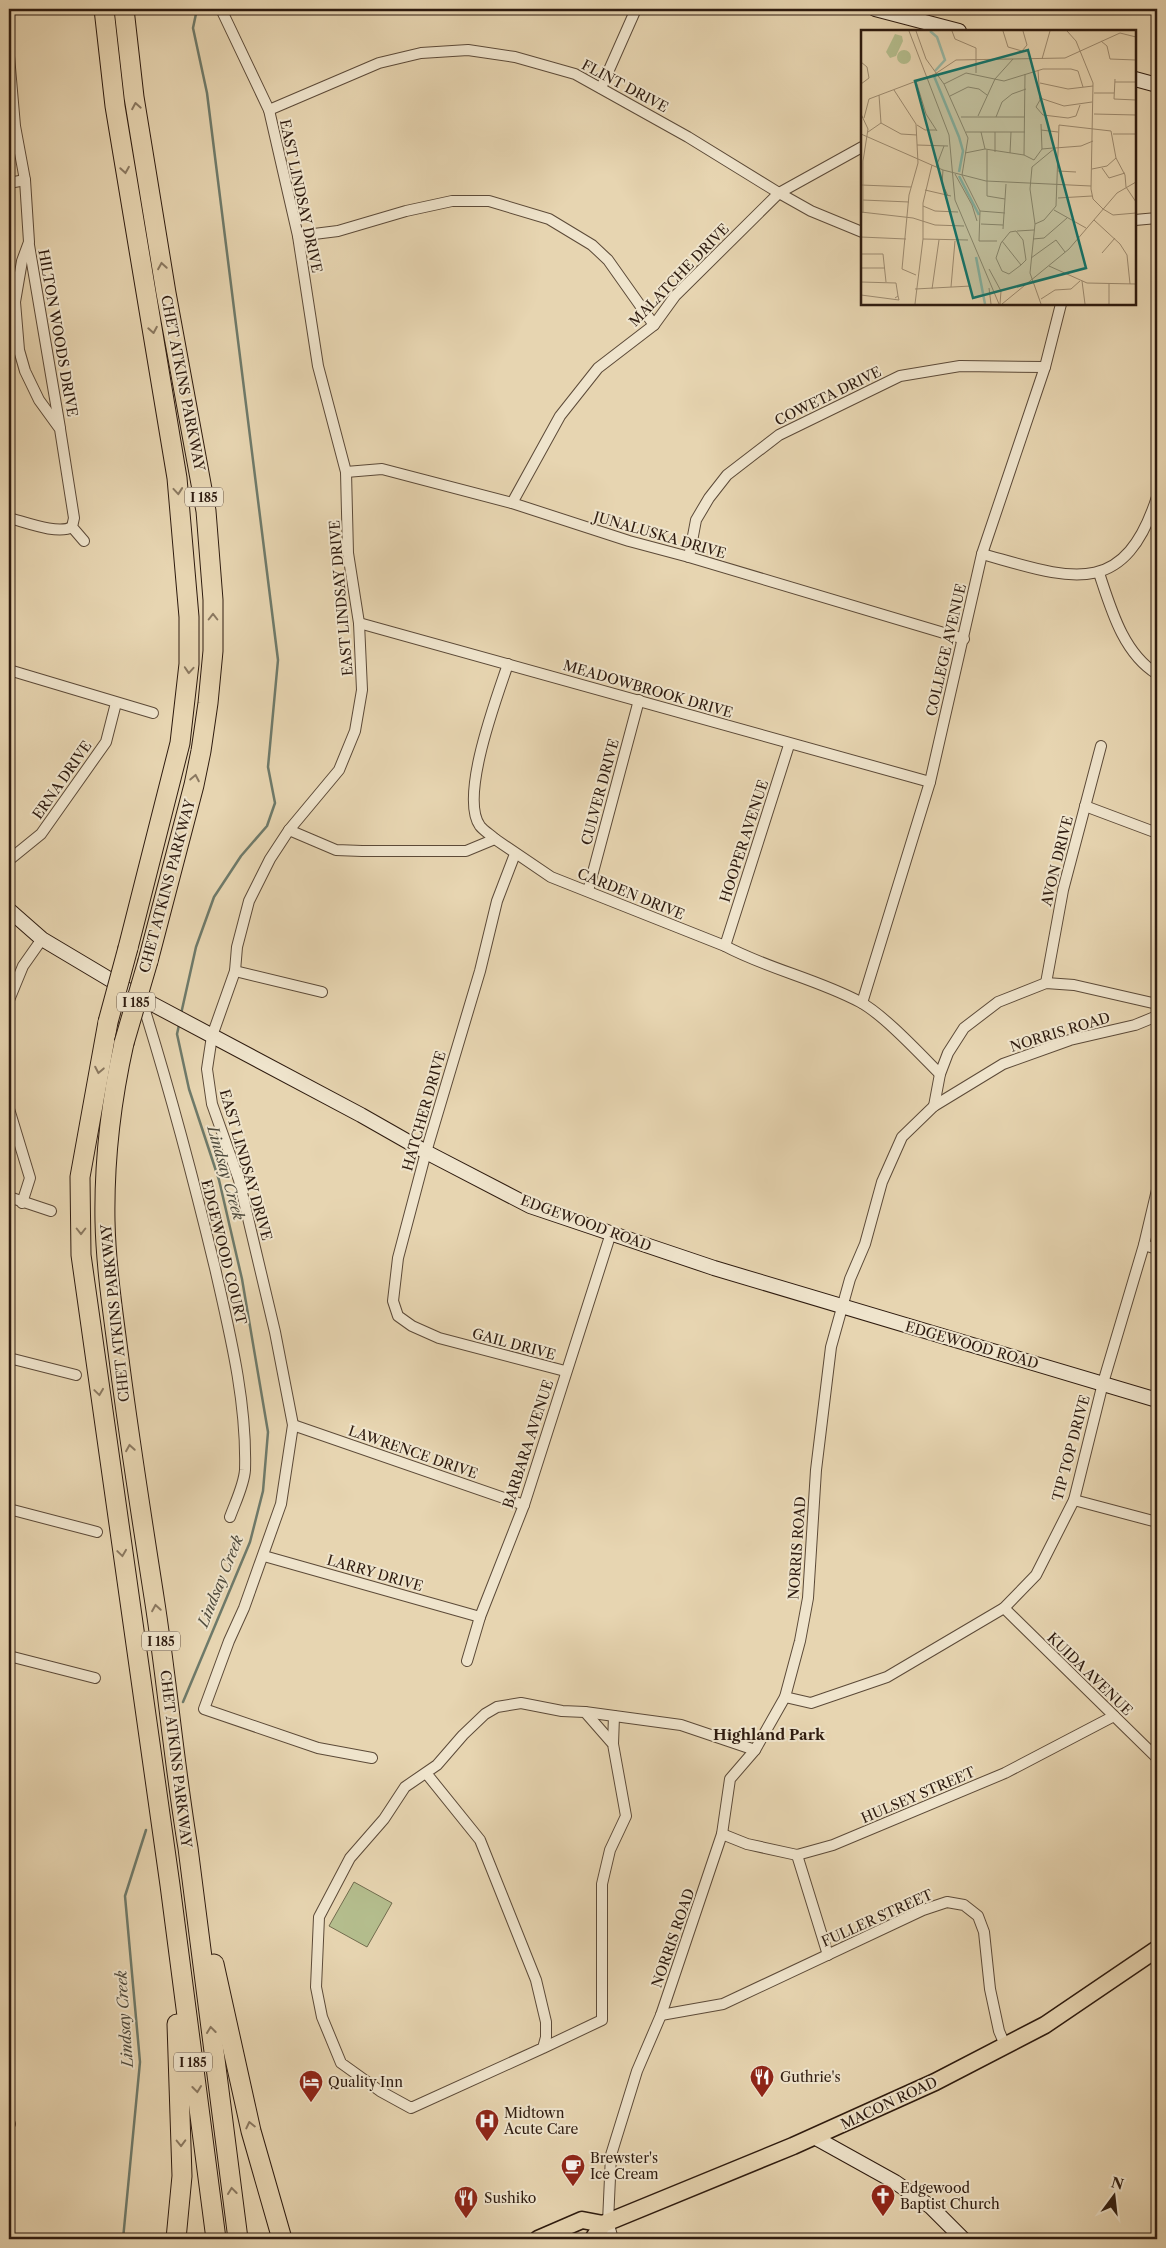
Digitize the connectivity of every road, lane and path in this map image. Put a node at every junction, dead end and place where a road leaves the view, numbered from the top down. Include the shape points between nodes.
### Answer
1 (104, 9) edge
2 (124, 9) edge
3 (221, 9) edge
4 (636, 9) edge
5 (875, 9) edge
6 (955, 30) edge
7 (9, 56) edge
8 (1136, 79) edge
9 (1157, 85) edge
10 (601, 88) junction
11 (269, 110) junction
12 (861, 148) edge
13 (25, 180) junction
14 (9, 183) edge
15 (779, 193) junction
16 (1157, 218) edge
17 (1136, 220) edge
18 (861, 232) edge
19 (298, 236) junction
20 (29, 242) junction
21 (1061, 305) edge
22 (654, 325) junction
23 (1045, 367) junction
24 (60, 429) junction
25 (346, 472) junction
26 (1157, 498) edge
27 (512, 503) junction
28 (9, 518) edge
29 (72, 527) junction
30 (84, 541) dead end
31 (982, 554) junction
32 (689, 557) junction
33 (1099, 573) junction
34 (359, 623) junction
35 (964, 639) junction
36 (508, 664) junction
37 (9, 670) edge
38 (1157, 674) edge
39 (639, 700) junction
40 (116, 703) junction
41 (153, 713) dead end
42 (790, 745) junction
43 (1101, 746) dead end
44 (930, 782) junction
45 (1085, 806) junction
46 (289, 830) junction
47 (1157, 834) edge
48 (495, 839) junction
49 (515, 854) junction
50 (9, 860) edge
51 (588, 891) junction
52 (9, 910) edge
53 (42, 939) junction
54 (725, 946) junction
55 (235, 971) junction
56 (1046, 983) junction
57 (322, 992) dead end
58 (141, 998) junction
59 (9, 1000) edge
60 (862, 1003) junction
61 (1157, 1004) edge
62 (1157, 1016) edge
63 (212, 1036) junction
64 (940, 1074) junction
65 (934, 1106) junction
66 (9, 1109) edge
67 (426, 1152) junction
68 (1157, 1190) edge
69 (9, 1197) edge
70 (22, 1203) junction
71 (51, 1211) dead end
72 (611, 1233) junction
73 (1144, 1245) junction
74 (1157, 1249) edge
75 (842, 1306) junction
76 (456, 1342) joint
77 (9, 1358) edge
78 (565, 1371) junction
79 (76, 1375) dead end
80 (1103, 1383) junction
81 (1157, 1400) edge
82 (293, 1425) junction
83 (1074, 1500) junction
84 (524, 1505) junction
85 (9, 1509) edge
86 (230, 1517) dead end
87 (1157, 1522) edge
88 (97, 1532) dead end
89 (264, 1556) junction
90 (1004, 1608) junction
91 (480, 1617) junction
92 (9, 1656) edge
93 (467, 1661) dead end
94 (95, 1678) dead end
95 (785, 1697) junction
96 (585, 1712) junction
97 (614, 1716) junction
98 (1114, 1716) junction
99 (613, 1744) junction
100 (755, 1750) junction
101 (372, 1758) dead end
102 (1157, 1758) edge
103 (426, 1773) junction
104 (722, 1834) junction
105 (188, 1848) junction
106 (797, 1854) junction
107 (170, 1885) junction
108 (1157, 1949) edge
109 (828, 1955) junction
110 (661, 2015) junction
111 (1005, 2045) junction
112 (543, 2048) junction
113 (814, 2137) junction
114 (606, 2223) junction
115 (176, 2239) edge
116 (216, 2239) edge
117 (238, 2239) edge
118 (282, 2239) edge
119 (538, 2239) edge
120 (593, 2239) edge
121 (613, 2239) edge
122 (963, 2239) edge

1 -> 107 highway, CHET ATKINS PARKWAY / I 185, bridge via 135,230 177,478 189,616 189,664 180,743 108,1022 80,1177 81,1255
105 -> 2 highway, CHET ATKINS PARKWAY / I 185, bridge via 163,1654 129,1439 105,1222 107,1157 115,1083 201,751 212,659 213,600 206,511 166,292
3 - 11 street, EAST LINDSAY DRIVE
4 - 10 street
5 - 6 street
7 - 13 street, HILTON WOODS DRIVE via 15,126
8 - 9 street
10 - 11 street, FLINT DRIVE via 575,74 515,57 458,51 421,54 379,64
10 - 15 street, FLINT DRIVE
11 - 19 street, EAST LINDSAY DRIVE
12 - 15 street, MALATCHE DRIVE
13 - 14 street
13 - 20 street, HILTON WOODS DRIVE
15 - 18 street, FLINT DRIVE via 811,211
15 - 22 street, MALATCHE DRIVE via 675,296
16 - 17 street
19 - 22 street via 338,231 406,211 452,202 489,201 549,220 592,245 608,260
19 - 25 street, EAST LINDSAY DRIVE via 318,366
20 - 24 street, HILTON WOODS DRIVE
20 - 24 street, HILTON WOODS DRIVE via 15,302 19,350 24,371 39,400
21 - 23 street, COLLEGE AVENUE
22 - 27 street, MALATCHE DRIVE via 598,368 560,416
23 - 31 street, COLLEGE AVENUE
23 - 32 street, COWETA DRIVE via 960,366 900,376 779,434 727,476 709,498 696,520
24 - 29 street, HILTON WOODS DRIVE via 74,518
25 - 27 street, JUNALUSKA DRIVE via 382,469
25 - 34 street, EAST LINDSAY DRIVE via 348,553
26 - 33 street via 1139,541 1122,560
27 - 32 street, JUNALUSKA DRIVE
28 - 29 street via 56,530
29 - 30 street
31 - 33 street via 1072,576
31 - 35 street, COLLEGE AVENUE
32 - 35 street, JUNALUSKA DRIVE
33 - 38 street via 1121,632 1143,665
34 - 36 street, MEADOWBROOK DRIVE
34 - 46 street, EAST LINDSAY DRIVE via 362,690 355,731 339,770
35 - 44 street, COLLEGE AVENUE
36 - 39 street, MEADOWBROOK DRIVE
36 - 48 street via 482,747 473,801 480,826
37 - 40 street
39 - 42 street, MEADOWBROOK DRIVE
39 - 51 street, CULVER DRIVE
40 - 41 street
40 - 50 street, ERNA DRIVE via 106,742 41,834
42 - 44 street, MEADOWBROOK DRIVE
42 - 54 street, HOOPER AVENUE
43 - 45 street, AVON DRIVE
44 - 60 street, COLLEGE AVENUE
45 - 47 street
45 - 56 street, AVON DRIVE via 1063,890
46 - 48 street via 336,850 466,851
46 - 55 street, EAST LINDSAY DRIVE via 249,901 237,947
48 - 49 street, CARDEN DRIVE
49 - 51 street, CARDEN DRIVE via 551,877
49 - 67 street, HATCHER DRIVE via 497,901 480,971
51 - 54 street, CARDEN DRIVE
52 - 53 street, EDGEWOOD ROAD
53 - 58 street, EDGEWOOD ROAD
53 - 59 street via 22,966
54 - 60 street, CARDEN DRIVE via 750,960 813,981
55 - 57 street
55 - 63 street, EAST LINDSAY DRIVE
56 - 61 street via 1074,985
56 - 64 street via 998,1002 964,1028 948,1053
58 - 63 street, EDGEWOOD ROAD
58 - 86 street, EDGEWOOD COURT via 178,1122 233,1345 245,1472
60 - 64 street, CARDEN DRIVE
62 - 65 street, NORRIS ROAD via 1070,1040 1003,1064
63 - 67 street, EDGEWOOD ROAD
63 - 82 street, EAST LINDSAY DRIVE via 207,1069 212,1104 239,1180
64 - 65 street
65 - 75 street, NORRIS ROAD via 902,1137 882,1182 865,1244
66 - 70 street via 30,1178
67 - 72 street, EDGEWOOD ROAD via 530,1206
67 - 76 street, HATCHER DRIVE via 398,1258 393,1301 398,1316 412,1326
68 - 73 street, TIP TOP DRIVE
69 - 70 street
70 - 71 street
72 - 75 street, EDGEWOOD ROAD
72 - 78 street, BARBARA AVENUE
73 - 74 street
73 - 80 street, TIP TOP DRIVE
75 - 80 street, EDGEWOOD ROAD
75 - 95 street, NORRIS ROAD via 831,1347 816,1470 808,1598
76 - 78 street, GAIL DRIVE
77 - 79 street
78 - 84 street, BARBARA AVENUE
80 - 81 street, EDGEWOOD ROAD
80 - 83 street, TIP TOP DRIVE
82 - 84 street, LAWRENCE DRIVE
82 - 89 street, EAST LINDSAY DRIVE via 281,1504
83 - 87 street
83 - 90 street, TIP TOP DRIVE via 1036,1575
84 - 91 street, BARBARA AVENUE
85 - 88 street
89 - 91 street, LARRY DRIVE
89 - 101 street, EAST LINDSAY DRIVE via 204,1709 318,1748
90 - 95 street, TIP TOP DRIVE via 887,1678 811,1703
90 - 98 street, KUIDA AVENUE
91 - 93 street, BARBARA AVENUE
92 - 94 street
95 - 100 street, NORRIS ROAD
96 - 97 street
96 - 99 street
96 - 103 street via 521,1703 497,1707 463,1735
97 - 99 street
97 - 100 street via 681,1725
98 - 102 street, KUIDA AVENUE
98 - 106 street, HULSEY STREET via 1005,1773 833,1845
99 - 112 street via 626,1816 610,1850 602,1884 602,2020
100 - 104 street, NORRIS ROAD via 730,1779
103 - 112 street via 480,1840 536,1980 546,2022
103 - 112 street via 405,1787 384,1819 350,1858 319,1917 316,1987 322,2016 341,2063 411,2108
104 - 106 street, HULSEY STREET via 747,1844
104 - 110 street, NORRIS ROAD
117 -> 105 highway, CHET ATKINS PARKWAY / I 185
118 -> 105 highway via 251,2131
106 - 109 street
107 -> 115 highway via 181,2099 182,2176
107 -> 116 highway, CHET ATKINS PARKWAY / I 185
108 - 111 main road, MACON ROAD via 1044,2025
109 - 110 street, FULLER STREET via 724,2004
109 - 111 street, FULLER STREET via 923,1910 948,1902 964,1905 978,1916 984,1932 990,1989
110 - 114 street, NORRIS ROAD via 638,2071 611,2155
111 - 113 main road, MACON ROAD via 935,2082
113 - 114 main road, MACON ROAD
113 - 122 street via 895,2182 932,2207
114 - 119 main road, MACON ROAD via 582,2220
114 - 120 main road
114 - 121 street, NORRIS ROAD

